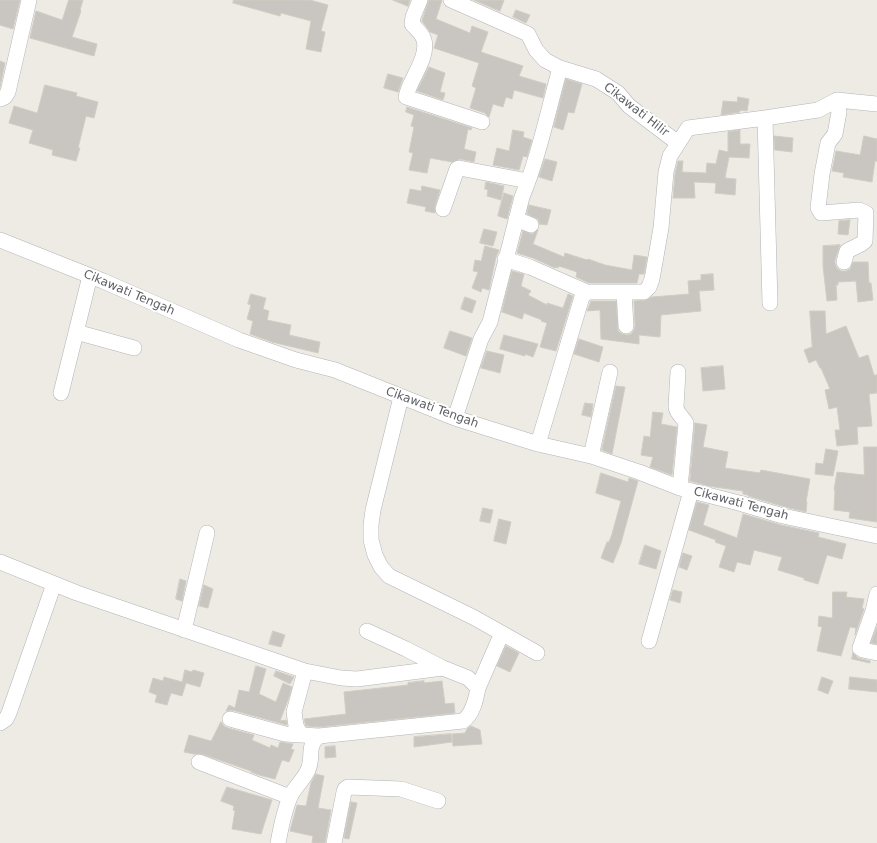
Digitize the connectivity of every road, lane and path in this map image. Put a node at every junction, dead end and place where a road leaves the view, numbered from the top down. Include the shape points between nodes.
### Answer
1 (29, 0) edge
2 (420, 0) edge
3 (451, 0) edge
4 (560, 68) junction
5 (0, 99) edge
6 (837, 100) junction
7 (877, 104) edge
8 (766, 118) junction
9 (482, 122) dead end
10 (678, 143) junction
11 (528, 181) junction
12 (443, 209) dead end
13 (516, 219) junction
14 (531, 225) dead end
15 (0, 240) edge
16 (506, 259) junction
17 (844, 262) dead end
18 (90, 276) junction
19 (586, 292) junction
20 (624, 292) junction
21 (770, 303) dead end
22 (626, 326) dead end
23 (76, 332) junction
24 (134, 348) dead end
25 (610, 372) dead end
26 (678, 372) dead end
27 (61, 393) dead end
28 (401, 397) junction
29 (455, 418) junction
30 (538, 444) junction
31 (591, 456) junction
32 (686, 489) junction
33 (207, 534) dead end
34 (877, 536) edge
35 (0, 562) edge
36 (54, 584) junction
37 (877, 594) edge
38 (184, 630) junction
39 (367, 631) dead end
40 (502, 633) junction
41 (649, 641) dead end
42 (537, 653) dead end
43 (877, 653) edge
44 (443, 668) junction
45 (305, 671) junction
46 (478, 688) junction
47 (230, 719) dead end
48 (0, 723) edge
49 (301, 735) junction
50 (319, 736) junction
51 (199, 762) dead end
52 (290, 797) junction
53 (438, 801) dead end
54 (278, 843) edge
55 (334, 843) edge

1 - 5 street via 8,92
2 - 9 street via 412,17 412,24 424,40 424,52 406,98
3 - 4 street, Cikawati Hilir via 528,34 539,55
4 - 10 street, Cikawati Hilir via 596,79 612,89 629,106
4 - 11 street
6 - 7 street
6 - 8 street via 818,110
6 - 17 street via 839,112 835,134 828,144 818,208 821,213 859,210 866,213 865,241 846,251
8 - 10 street via 688,128
8 - 21 street
10 - 20 street via 670,156 666,172 661,228 652,279 644,292
11 - 12 street via 459,168
11 - 13 street
13 - 14 street
13 - 16 street
15 - 18 street, Cikawati Tengah
16 - 19 street
16 - 29 street via 490,322 481,339
18 - 23 street
18 - 28 street, Cikawati Tengah via 239,340 296,360 335,370
19 - 20 street
19 - 30 street via 582,297
20 - 22 street
23 - 24 street
23 - 27 street
25 - 31 street
26 - 32 street via 676,407 686,423
28 - 29 street, Cikawati Tengah
28 - 40 street via 372,510 371,540 375,555 381,568 389,576
29 - 30 street, Cikawati Tengah
30 - 31 street, Cikawati Tengah
31 - 32 street, Cikawati Tengah
32 - 34 street, Cikawati Tengah via 783,516
32 - 41 street
33 - 38 street
35 - 36 street
36 - 38 street
36 - 48 street via 9,713
37 - 43 street via 860,648
38 - 45 street
39 - 44 street
40 - 42 street
40 - 46 street
44 - 45 street via 357,679
44 - 46 street via 468,678
45 - 49 street via 294,712 296,726
46 - 50 street via 468,718 463,721
47 - 49 street via 285,734
49 - 50 street
50 - 52 street via 311,746 308,770
51 - 52 street
52 - 54 street
53 - 55 street via 401,789 348,787 344,792

